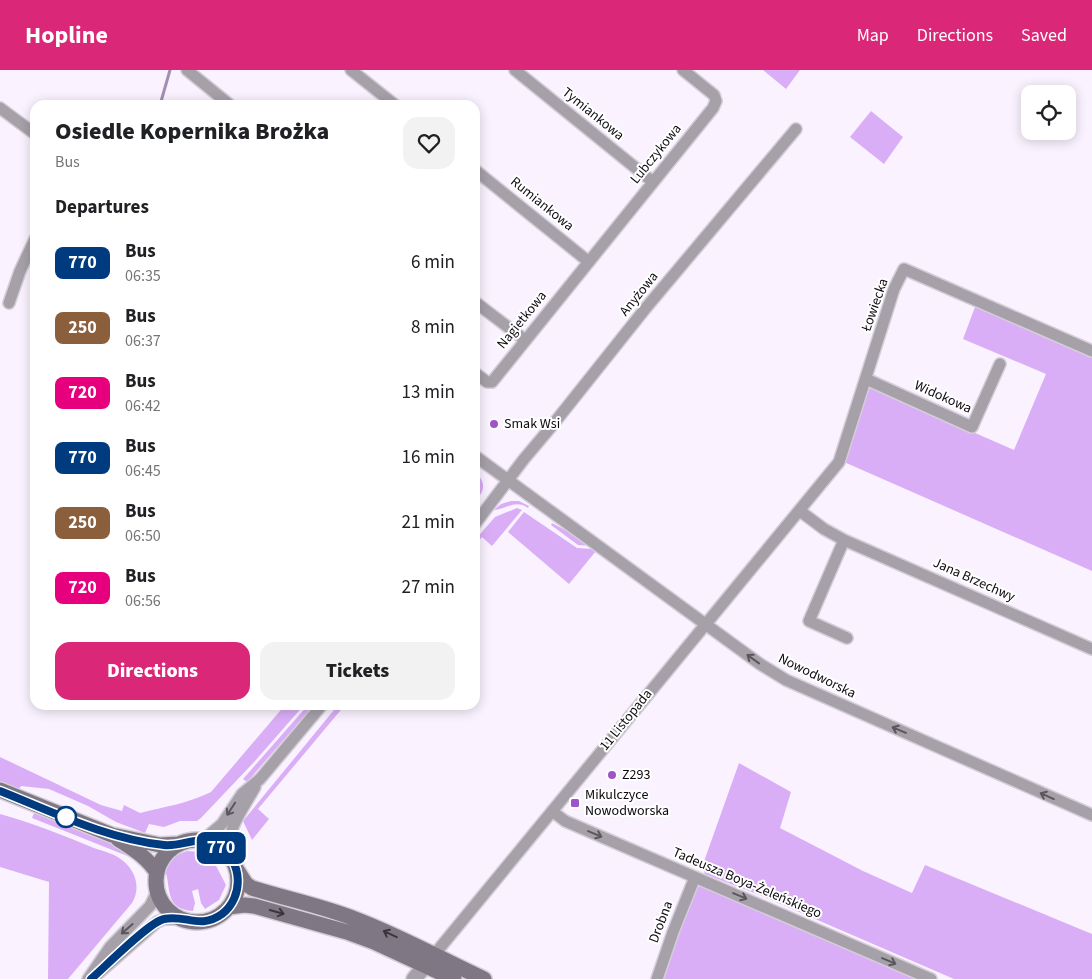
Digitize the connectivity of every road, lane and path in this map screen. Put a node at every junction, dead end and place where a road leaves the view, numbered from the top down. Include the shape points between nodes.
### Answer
1 (187, 70) edge
2 (351, 70) edge
3 (515, 70) edge
4 (683, 70) edge
5 (224, 100) edge
6 (388, 100) edge
7 (0, 108) edge
8 (30, 130) edge
9 (796, 130) dead end
10 (480, 174) edge
11 (653, 182) junction
12 (30, 250) edge
13 (589, 262) junction
14 (9, 303) dead end
15 (480, 306) edge
16 (525, 340) junction
17 (1092, 351) edge
18 (1000, 364) dead end
19 (480, 377) edge
20 (866, 379) junction
21 (480, 460) edge
22 (839, 462) joint
23 (508, 480) junction
24 (800, 510) junction
25 (480, 517) edge
26 (844, 540) junction
27 (705, 624) junction
28 (847, 638) dead end
29 (1092, 648) edge
30 (318, 710) edge
31 (260, 779) junction
32 (0, 790) edge
33 (552, 812) junction
34 (1092, 815) edge
35 (112, 835) junction
36 (203, 840) junction
37 (179, 844) junction
38 (229, 855) junction
39 (237, 870) junction
40 (157, 873) junction
41 (695, 877) junction
42 (158, 892) junction
43 (229, 907) junction
44 (181, 919) junction
45 (429, 960) junction
46 (89, 979) edge
47 (414, 979) edge
48 (454, 979) edge
49 (484, 979) edge
50 (657, 979) edge
51 (931, 979) edge

1 - 5 street
2 - 6 street
3 - 11 street, Tymiankowa
4 - 11 street, Lubczykowa via 714,95 716,101
7 - 8 street
9 - 23 street, Anyżowa via 645,309
10 - 13 street, Rumiankowa
11 - 13 street, Lubczykowa
12 - 14 street
13 - 16 street, Nagietkowa
15 - 16 street
16 - 19 street, Nagietkowa via 492,382
17 - 20 street, Łowiecka via 904,268 894,289
18 - 20 street, Widokowa via 972,427
20 - 22 street, Łowiecka
21 - 23 street, Nowodworska
22 - 24 street, 11 Listopada
23 - 25 street, Anyżowa
23 - 27 street, Nowodworska
24 - 26 street, Jana Brzechwy via 814,523
24 - 27 street, 11 Listopada
26 - 28 street via 810,621
26 - 29 street, Jana Brzechwy
27 - 33 street, 11 Listopada
34 -> 27 street, Nowodworska via 799,687 769,670
30 - 31 street
31 -> 36 street via 242,794 222,824
31 - 38 street via 231,830
32 - 35 main road
33 -> 41 street, Tadeusza Boya-Żeleńskiego via 565,821
33 - 45 street, 11 Listopada
35 - 37 main road via 160,845
35 - 40 main road via 144,856
36 - 37 main road
36 - 38 main road
37 - 40 main road via 165,855
38 - 39 main road
39 - 43 main road via 237,890
45 -> 39 main road via 355,919 252,888
40 - 42 main road
41 - 50 street, Drobna
41 -> 51 street, Tadeusza Boya-Żeleńskiego
42 - 44 main road via 169,911
42 -> 46 street via 150,906 98,961
43 - 44 main road via 209,921
43 -> 45 main road via 254,906 308,920
44 - 46 street via 157,922
45 - 47 street, 11 Listopada
45 - 48 main road
45 - 49 main road

